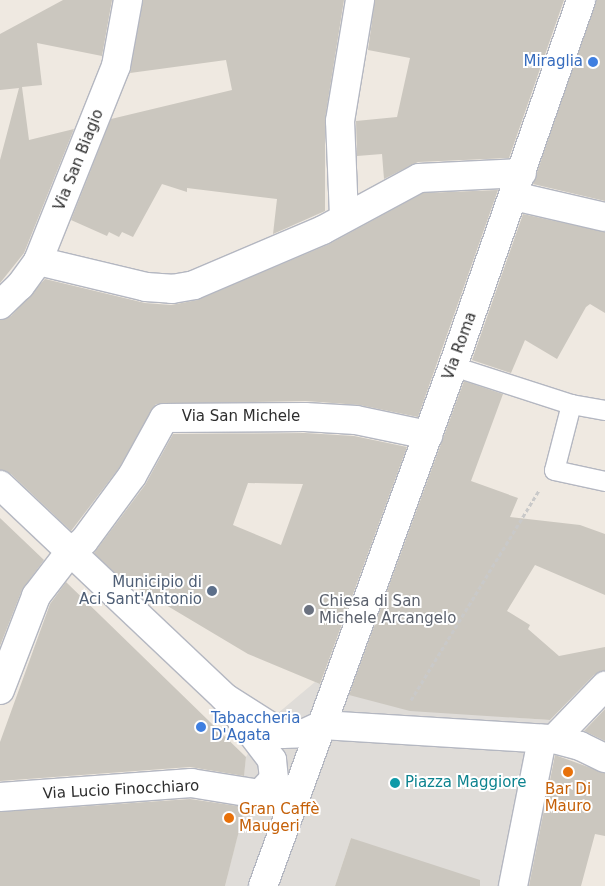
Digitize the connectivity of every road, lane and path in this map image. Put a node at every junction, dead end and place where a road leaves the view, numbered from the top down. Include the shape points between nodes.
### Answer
1 (128, 0) edge
2 (360, 0) edge
3 (581, 0) edge
4 (518, 184) junction
5 (344, 216) junction
6 (605, 217) edge
7 (38, 261) junction
8 (0, 305) edge
9 (453, 366) junction
10 (571, 404) junction
11 (605, 410) edge
12 (428, 434) junction
13 (554, 470) junction
14 (605, 481) edge
15 (0, 485) edge
16 (69, 553) junction
17 (605, 686) edge
18 (0, 690) edge
19 (224, 697) junction
20 (322, 725) junction
21 (397, 730) junction
22 (553, 739) junction
23 (605, 758) edge
24 (251, 792) junction
25 (0, 797) edge
26 (293, 805) junction
27 (263, 886) edge
28 (513, 886) edge

1 - 7 street, Via San Biagio via 116,66
2 - 5 street via 340,120
3 - 4 street, Via Roma
4 - 5 street via 419,178
4 - 6 street
4 - 9 street, Via Roma
5 - 7 street via 324,230 194,285 172,289 146,287
7 - 8 street, Via San Biagio via 20,286
9 - 10 lane
9 - 12 street, Via Roma
10 - 11 lane
10 - 13 lane
12 - 16 street, Via San Michele via 356,420 164,418 132,476 84,541
12 - 20 street, Via Roma
13 - 14 lane
13 - 21 path via 526,507 488,576 405,709
15 - 16 street
16 - 18 street, Via San Michele via 36,596
16 - 19 street
17 - 22 street
19 - 20 street via 282,734 305,733
19 - 24 street via 272,760 274,779
20 - 21 street
20 - 26 street, Via Roma
21 - 22 street
22 - 23 street
22 - 28 street
24 - 25 street, Via Lucio Finocchiaro via 191,783
24 - 26 street, Via Lucio Finocchiaro
26 - 27 street, Via Roma

